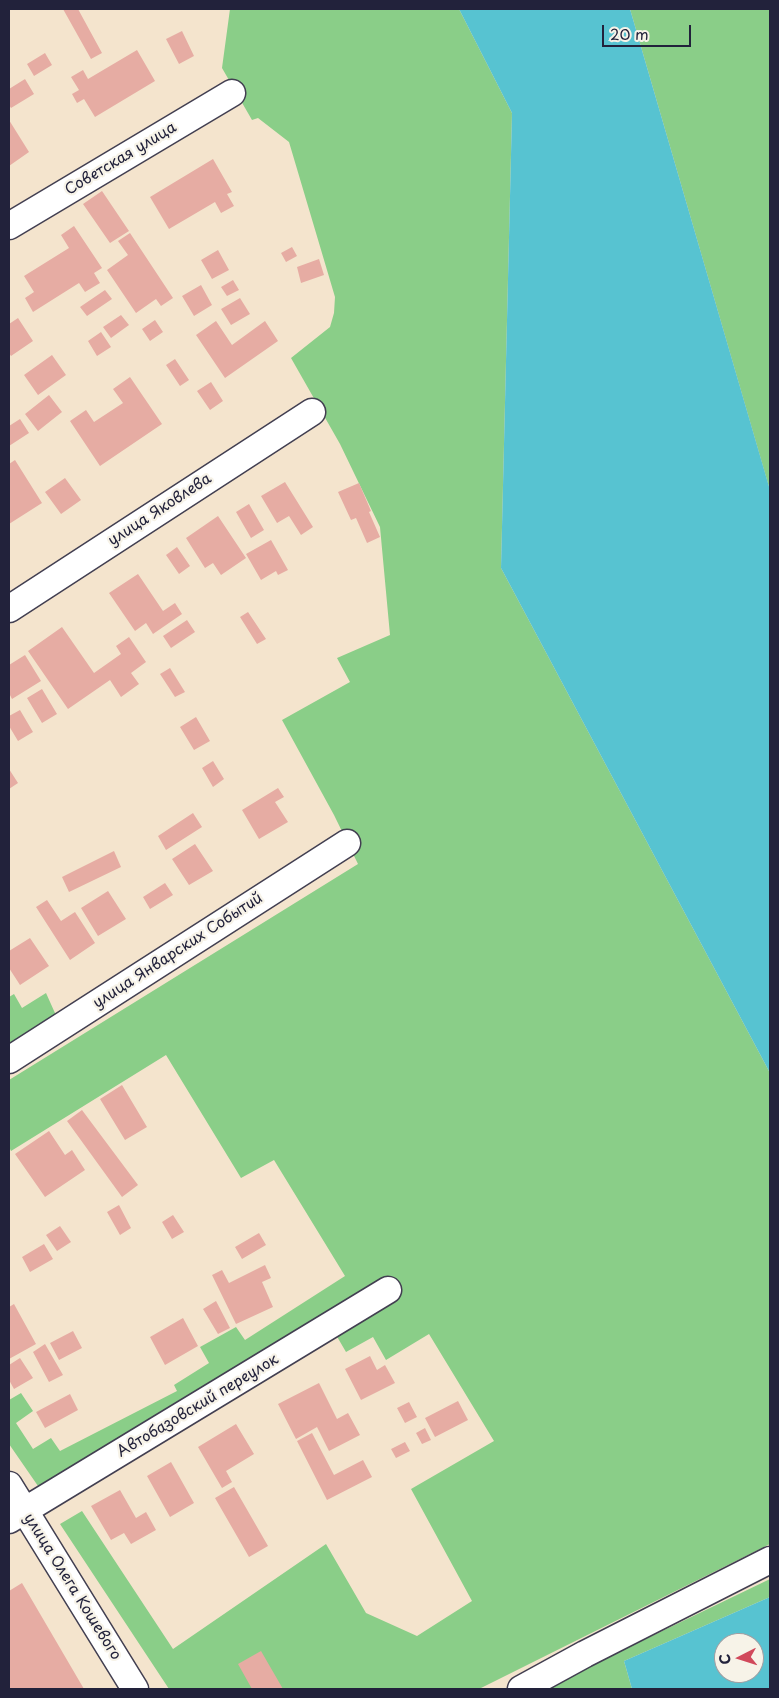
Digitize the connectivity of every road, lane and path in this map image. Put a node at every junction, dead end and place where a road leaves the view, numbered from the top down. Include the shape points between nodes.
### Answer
1 (232, 93) dead end
2 (9, 226) edge
3 (312, 412) dead end
4 (9, 609) edge
5 (348, 843) dead end
6 (9, 1060) edge
7 (388, 1290) dead end
8 (9, 1485) edge
9 (17, 1516) edge
10 (770, 1560) edge
11 (135, 1689) edge
12 (521, 1689) edge

1 - 2 street, Советская улица
3 - 4 street, улица Яковлева
5 - 6 street, улица Январских Событий
7 - 9 street, Автобазовский переулок
8 - 9 street, улица Олега Кошевого
9 - 11 street, улица Олега Кошевого
10 - 12 street

